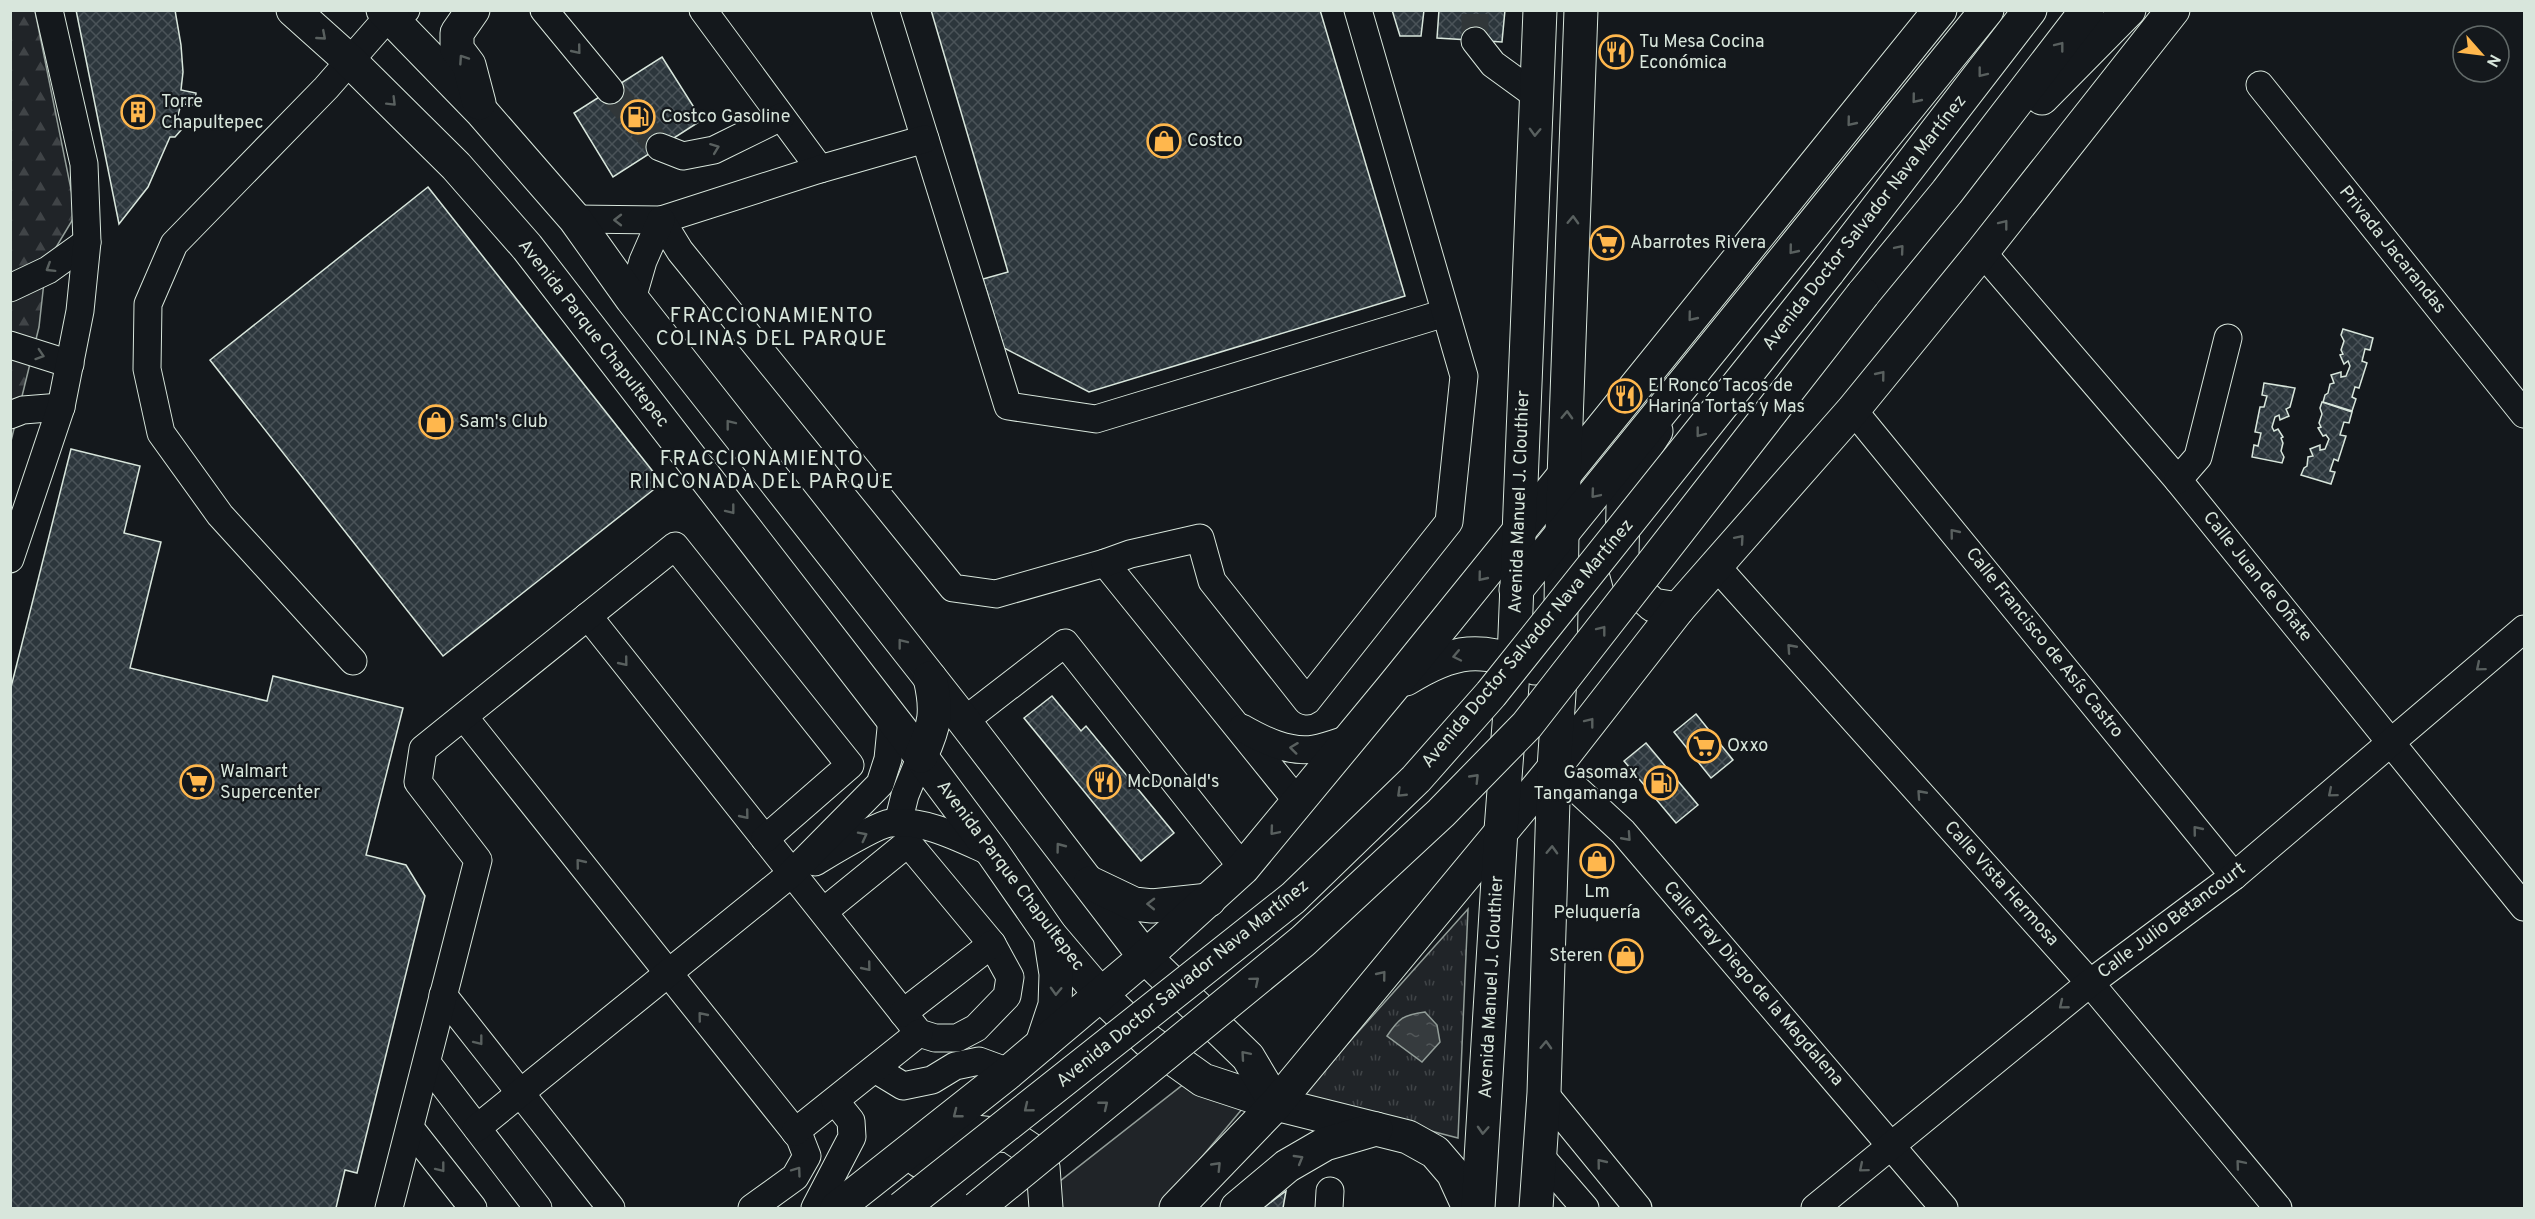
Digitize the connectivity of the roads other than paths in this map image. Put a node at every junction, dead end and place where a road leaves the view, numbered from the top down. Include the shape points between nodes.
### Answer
1 (49, 10) edge
2 (293, 10) edge
3 (473, 10) edge
4 (544, 10) edge
5 (704, 10) edge
6 (885, 10) edge
7 (1358, 10) edge
8 (1540, 10) edge
9 (1581, 10) edge
10 (1940, 10) edge
11 (1987, 10) edge
12 (2030, 10) edge
13 (2087, 10) edge
14 (2128, 10) edge
15 (2173, 10) edge
16 (393, 12) edge
17 (1474, 41) tunnel mouth
18 (1952, 53) junction
19 (350, 61) junction
20 (1889, 75) junction
21 (2260, 86) dead end
22 (609, 90) tunnel mouth
23 (1537, 96) junction
24 (481, 111) junction
25 (782, 117) junction
26 (925, 139) junction
27 (660, 147) tunnel mouth
28 (820, 170) junction
29 (1947, 192) junction
30 (575, 219) junction
31 (661, 220) junction
32 (87, 242) junction
33 (1982, 252) junction
34 (10, 288) edge
35 (632, 299) junction
36 (1445, 313) junction
37 (2228, 338) dead end
38 (10, 345) edge
39 (70, 364) junction
40 (1686, 384) junction
41 (61, 407) junction
42 (1853, 410) junction
43 (2524, 414) edge
44 (10, 415) edge
45 (1565, 473) junction
46 (2178, 480) junction
47 (1518, 531) junction
48 (1562, 533) junction
49 (11, 559) edge
50 (1105, 563) junction
51 (1716, 566) junction
52 (1516, 590) junction
53 (1678, 609) junction
54 (588, 616) junction
55 (2524, 629) edge
56 (1514, 659) junction
57 (353, 661) dead end
58 (930, 678) junction
59 (1560, 679) junction
60 (1392, 688) junction
61 (464, 717) junction
62 (892, 718) junction
63 (964, 721) junction
64 (1233, 722) junction
65 (1351, 738) junction
66 (2391, 743) junction
67 (921, 756) junction
68 (1554, 768) junction
69 (1298, 802) junction
70 (898, 823) junction
71 (1501, 830) junction
72 (765, 839) junction
73 (993, 853) junction
74 (1243, 868) junction
75 (792, 873) junction
76 (2234, 876) junction
77 (1086, 882) junction
78 (1209, 900) junction
79 (2524, 907) edge
80 (823, 912) junction
81 (1050, 935) junction
82 (992, 944) junction
83 (1145, 957) junction
84 (668, 973) junction
85 (2090, 983) junction
86 (1101, 994) junction
87 (443, 995) junction
88 (911, 1023) junction
89 (1042, 1044) junction
90 (427, 1063) junction
91 (875, 1069) junction
92 (1009, 1072) junction
93 (1544, 1092) junction
94 (520, 1093) junction
95 (835, 1101) junction
96 (1276, 1104) junction
97 (410, 1128) junction
98 (477, 1128) junction
99 (1376, 1129) junction
100 (795, 1132) junction
101 (1891, 1145) junction
102 (1541, 1157) junction
103 (395, 1204) edge
104 (843, 1204) edge
105 (754, 1208) edge
106 (472, 1209) edge
107 (538, 1209) edge
108 (611, 1209) edge
109 (815, 1209) edge
110 (902, 1209) edge
111 (977, 1209) edge
112 (1046, 1209) edge
113 (1176, 1209) edge
114 (1237, 1209) edge
115 (1469, 1209) edge
116 (1478, 1209) edge
117 (1536, 1209) edge
118 (1585, 1209) edge
119 (1638, 1209) edge
120 (1815, 1209) edge
121 (1944, 1209) edge
122 (2278, 1209) edge

1 - 32 street via 84,164
2 -> 19 main road, Avenida Parque Chapultepec
24 -> 3 main road via 469,65 457,49 457,33
4 -> 22 street
5 - 25 street
6 - 26 street
7 - 36 street
8 - 23 main road, Avenida Manuel J. Clouthier
45 -> 9 main road
10 - 20 main road
11 - 18 main road
12 -> 110 main road, Avenida Doctor Salvador Nava Martínez, bridge via 1828,272 1491,694 1416,779 1293,898
29 -> 13 main road
14 - 29 main road
33 -> 15 main road
16 - 19 street
16 - 24 main road
17 - 23 street via 1493,64
18 - 20 main road
18 -> 40 main road
19 - 57 street via 174,244 148,304 147,369 161,433 220,515
19 -> 62 main road, Avenida Parque Chapultepec via 456,166 527,247
20 -> 45 main road
21 - 43 street, Privada Jacarandas
23 -> 47 main road, Avenida Manuel J. Clouthier
24 - 30 main road
27 -> 25 street via 683,156 714,150
25 - 28 street
26 - 28 street
26 - 36 street via 1008,406 1095,420
28 - 31 street
111 -> 29 main road, bridge via 1303,941 1441,813 1527,724
31 -> 30 street
30 - 35 main road
31 - 35 street
31 - 50 street via 680,251 952,588 996,594
32 -> 34 street via 48,270
32 - 39 street
42 -> 33 main road
33 - 46 street, Calle Juan de Oñate
58 -> 35 main road
36 - 50 street via 1464,376 1449,522 1307,701 1212,581 1200,538
37 - 46 street via 2198,457
38 -> 39 street
39 - 41 street
40 -> 48 main road
40 - 53 main road via 1636,462 1623,507 1622,555 1630,584 1653,605
41 - 44 street via 22,410
41 - 49 street
51 -> 42 main road
76 -> 42 street, Calle Francisco de Asís Castro
45 - 47 main road
45 - 48 main road
46 - 66 street, Calle Juan de Oñate
47 - 52 main road, Avenida Manuel J. Clouthier
47 -> 60 main road
48 - 52 main road
48 - 59 main road
50 - 64 street
51 - 53 main road
85 -> 51 street, Calle Vista Hermosa
52 - 56 main road, Avenida Manuel J. Clouthier
68 -> 53 main road
54 - 61 street
54 -> 72 street
54 - 72 street via 675,546 850,765
55 -> 66 street, Calle Julio Betancourt
56 - 59 main road
56 -> 60 main road via 1483,653 1456,654
56 - 71 main road, Avenida Manuel J. Clouthier
58 - 63 main road
58 - 67 main road via 936,702 934,723
59 - 68 main road
60 - 65 main road
84 -> 61 street
61 - 87 street via 423,749 418,782 478,860
62 - 67 main road, Avenida Parque Chapultepec
62 - 75 street via 888,759 880,784
63 - 74 street via 1065,643
77 -> 63 main road
65 -> 64 street via 1313,750 1288,748
64 - 69 street
65 - 69 main road
66 -> 76 street, Calle Julio Betancourt
66 - 79 street, Calle Juan de Oñate
67 - 70 street
67 - 73 main road, Avenida Parque Chapultepec
68 - 71 main road
93 -> 68 main road
68 -> 101 street, Calle Fray Diego de la Magdalena via 1623,832
69 -> 74 main road
70 - 73 street via 915,823
75 -> 70 street via 888,823
96 -> 71 main road
71 -> 116 main road, Avenida Manuel J. Clouthier
72 - 75 street
73 - 81 main road, Avenida Parque Chapultepec
74 - 78 main road
75 - 80 street
75 - 84 street
76 - 85 street, Calle Julio Betancourt
78 -> 77 main road via 1134,904
77 - 83 main road
78 - 83 main road
80 - 82 street via 908,843
80 -> 88 street
81 - 86 main road, Avenida Parque Chapultepec
81 -> 89 main road via 1056,974 1055,1005
82 - 88 street
82 - 88 street via 1010,977 1008,996 976,1028 957,1038 935,1038
83 - 86 main road
96 -> 83 main road via 1248,1057
84 - 94 street
100 -> 84 street
85 -> 101 street, Calle Julio Betancourt
122 -> 85 street, Calle Vista Hermosa
86 - 89 main road
86 - 96 main road, Avenida Parque Chapultepec via 1147,1040 1203,1080
87 - 90 street
87 -> 94 street
88 - 91 street
89 - 92 main road
90 - 97 street
90 - 98 street
91 - 92 street via 903,1086 932,1080 955,1066 979,1061
91 - 95 street
92 -> 104 main road
93 - 102 main road
119 -> 93 street
94 - 98 street
94 - 108 street
95 - 100 street
95 - 109 street via 851,1121 852,1137
96 - 99 main road, Avenida Parque Chapultepec
113 -> 96 main road
97 - 103 street
97 -> 106 street
98 - 107 street
114 -> 99 main road via 1287,1166 1326,1144
99 - 115 main road, Avenida Parque Chapultepec via 1408,1137 1435,1152 1454,1173
105 -> 100 street via 795,1177 807,1156
101 -> 120 street, Calle Julio Betancourt
101 - 121 street, Calle Fray Diego de la Magdalena
102 - 117 main road
102 - 118 street
104 - 112 main road via 975,1132 1010,1136 1031,1150 1043,1167

